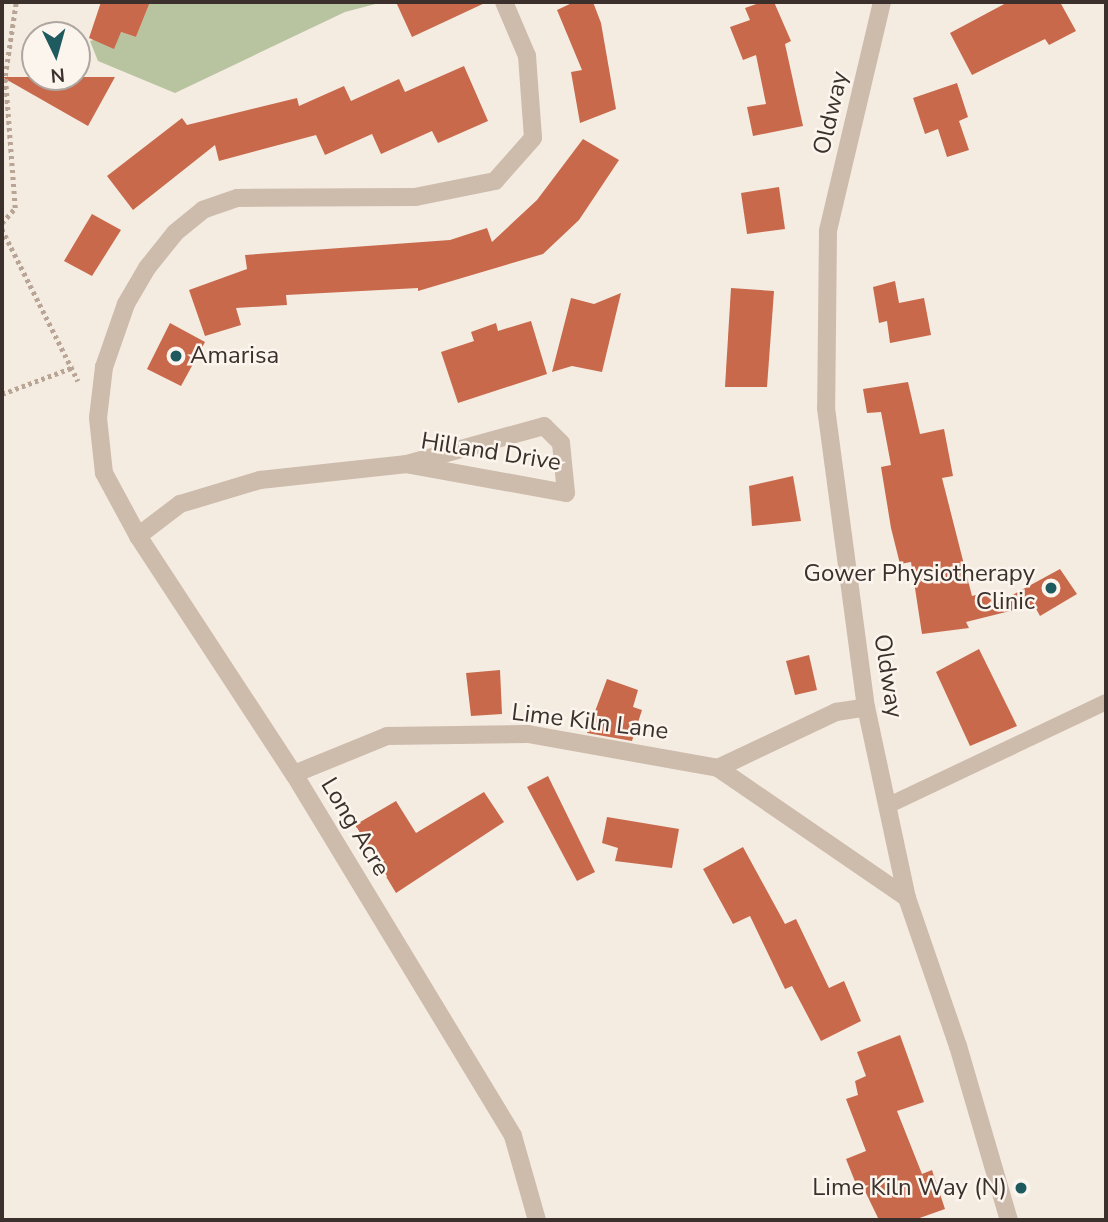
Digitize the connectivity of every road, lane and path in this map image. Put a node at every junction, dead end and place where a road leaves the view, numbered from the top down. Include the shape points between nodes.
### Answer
1 (16, 2) edge
2 (504, 2) edge
3 (882, 2) edge
4 (2, 223) edge
5 (2, 229) edge
6 (74, 367) junction
7 (2, 394) edge
8 (81, 394) dead end
9 (407, 464) junction
10 (138, 536) junction
11 (1106, 702) edge
12 (866, 707) junction
13 (718, 768) junction
14 (294, 774) junction
15 (887, 806) junction
16 (907, 898) junction
17 (537, 1220) edge
18 (1009, 1220) edge

1 - 4 path via 8,31 5,76 15,208
2 - 10 street, Long Acre via 527,56 533,138 495,181 415,197 237,198 203,210 175,233 147,268 126,304 104,367 98,418 104,473
3 - 12 street, Oldway via 828,231 826,408
5 - 6 path
6 - 7 path
6 - 8 path
9 - 9 street, Hilland Drive via 544,426 561,443 566,493
9 - 10 street, Hilland Drive via 260,480 180,504
10 - 14 street, Long Acre
11 - 15 lane
12 - 13 street via 836,712
12 - 15 street, Oldway
13 - 14 street, Lime Kiln Lane via 528,734 387,736
13 - 16 street, Lime Kiln Lane
14 - 17 street, Long Acre via 513,1136
15 - 16 street, Oldway
16 - 18 street, Oldway via 958,1046

